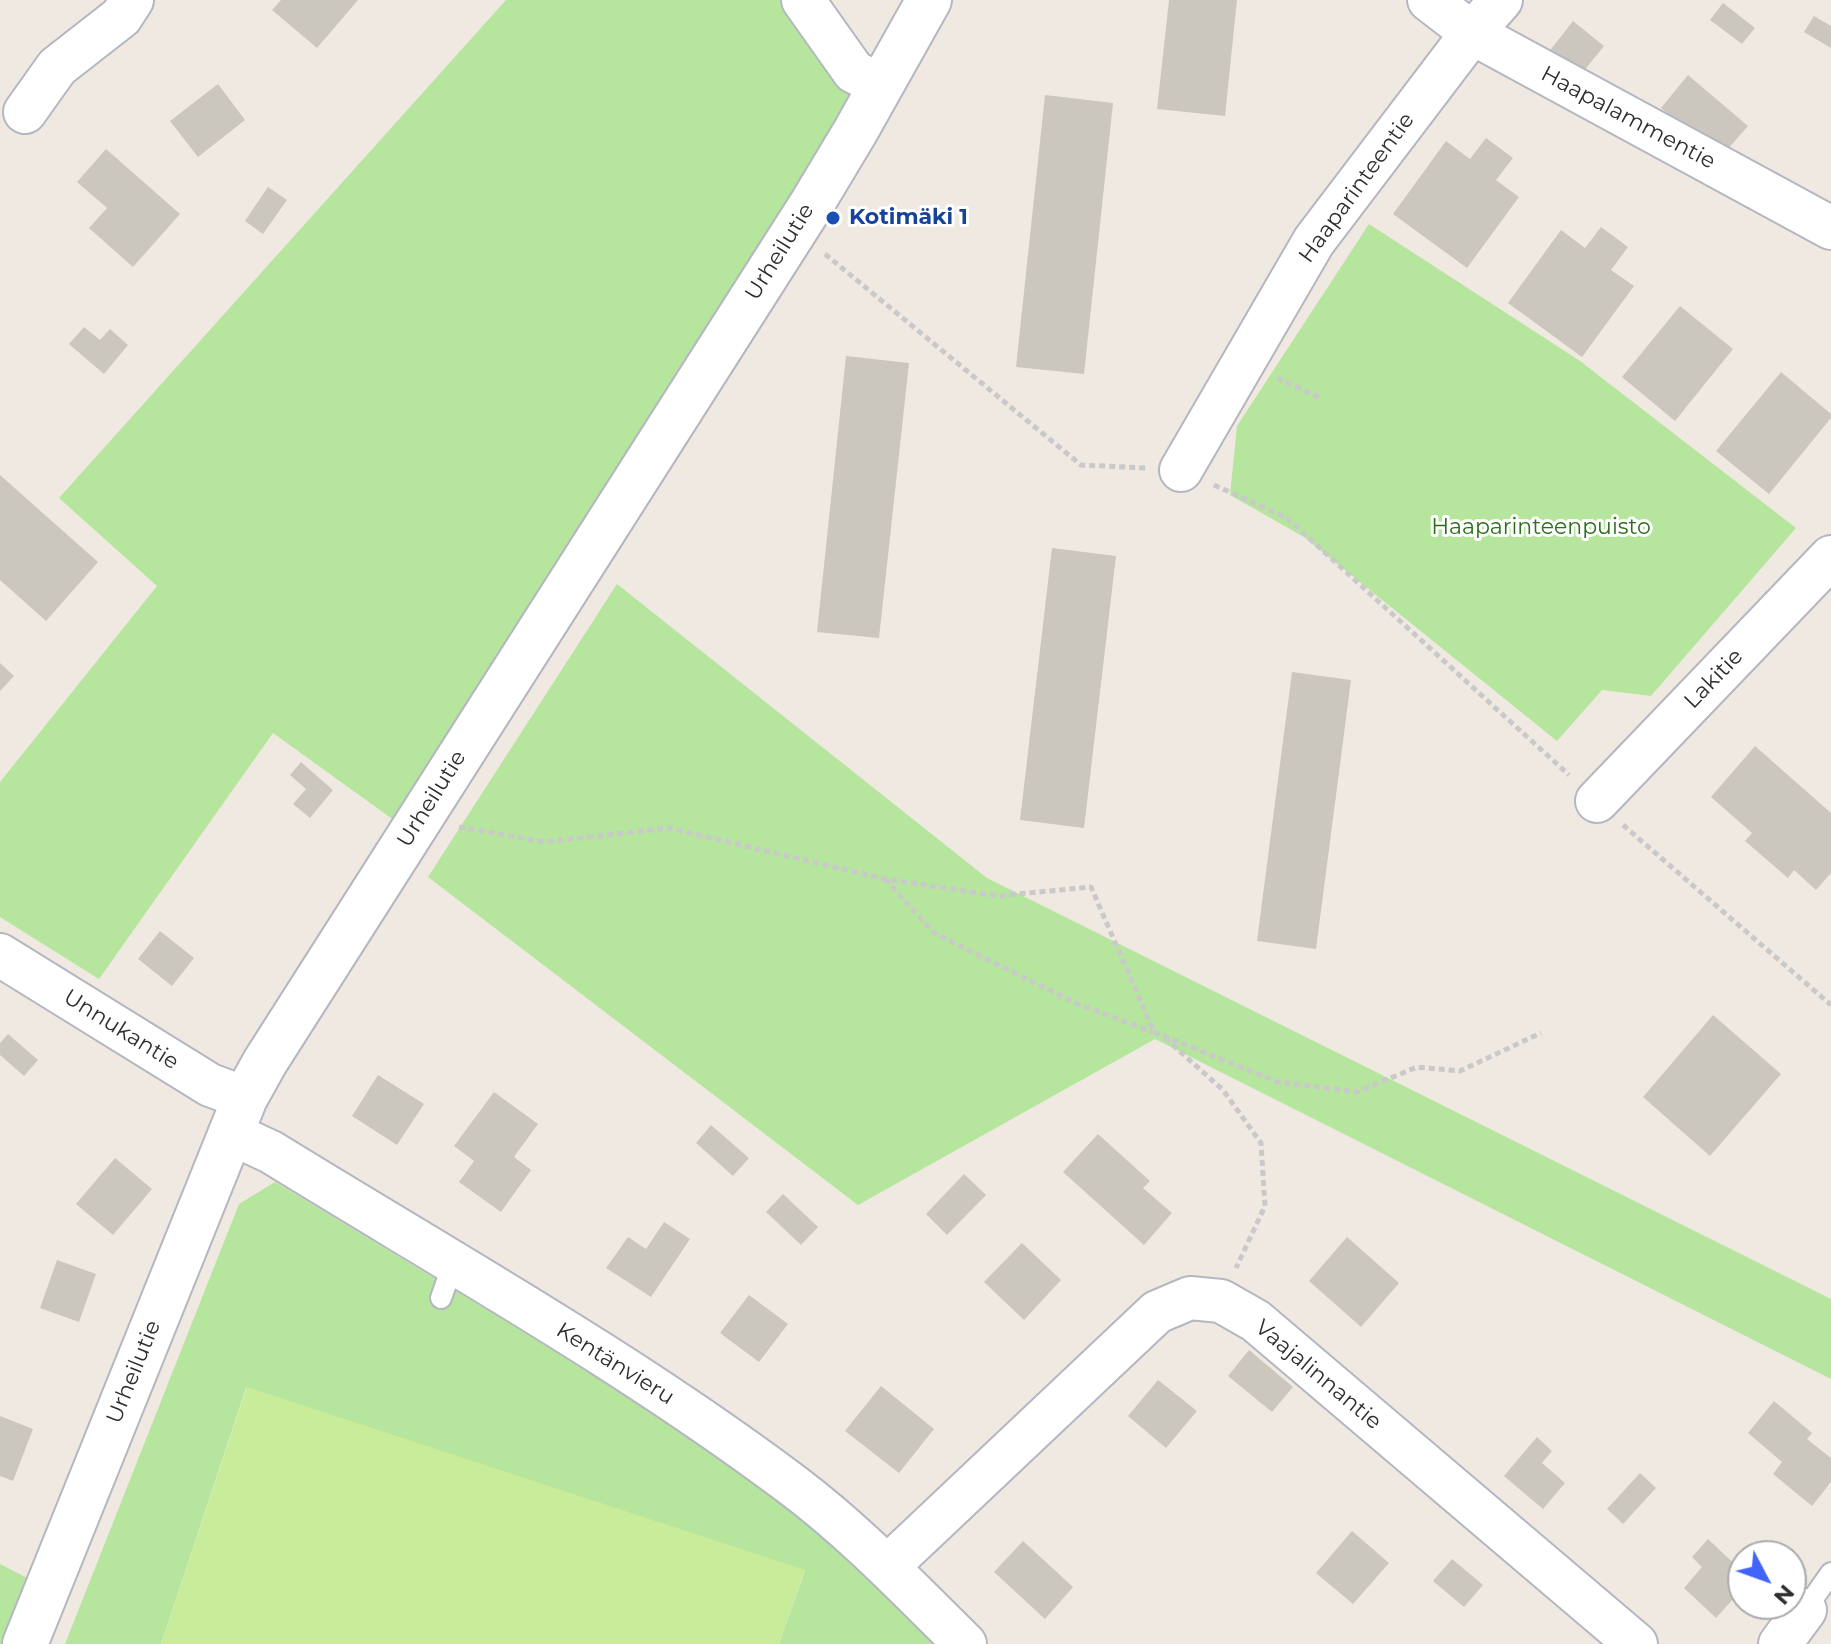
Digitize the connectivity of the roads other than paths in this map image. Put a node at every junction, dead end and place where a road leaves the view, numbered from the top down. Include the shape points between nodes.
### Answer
1 (132, 0) edge
2 (803, 0) edge
3 (929, 0) edge
4 (1429, 0) edge
5 (1501, 0) edge
6 (1472, 33) junction
7 (882, 85) junction
8 (25, 112) dead end
9 (1831, 228) edge
10 (1181, 470) road end
11 (1831, 557) edge
12 (1597, 801) road end
13 (0, 955) edge
14 (237, 1116) junction
15 (887, 1567) junction
16 (1831, 1573) edge
17 (1807, 1607) edge
18 (1798, 1620) edge
19 (25, 1644) edge
20 (965, 1644) edge
21 (1636, 1644) edge
22 (1780, 1644) edge

1 - 8 street via 121,17 57,67
2 - 7 street via 854,72
3 - 7 street, Urheilutie
4 - 6 street, Haapalammentie
5 - 6 street, Haaparinteentie
6 - 9 street, Haapalammentie
6 - 10 street, Haaparinteentie via 1314,241
7 - 14 street, Urheilutie via 813,202 265,1062
11 - 12 street, Lakitie
13 - 14 street, Unnukantie via 210,1085
14 - 15 street, Kentänvieru via 271,1152 447,1281 669,1397 794,1486
14 - 19 street, Urheilutie
15 - 20 street, Kentänvieru
15 - 21 street, Vaajalinnantie via 1157,1312 1190,1298 1221,1301 1256,1321
16 - 17 lane
18 - 22 street

